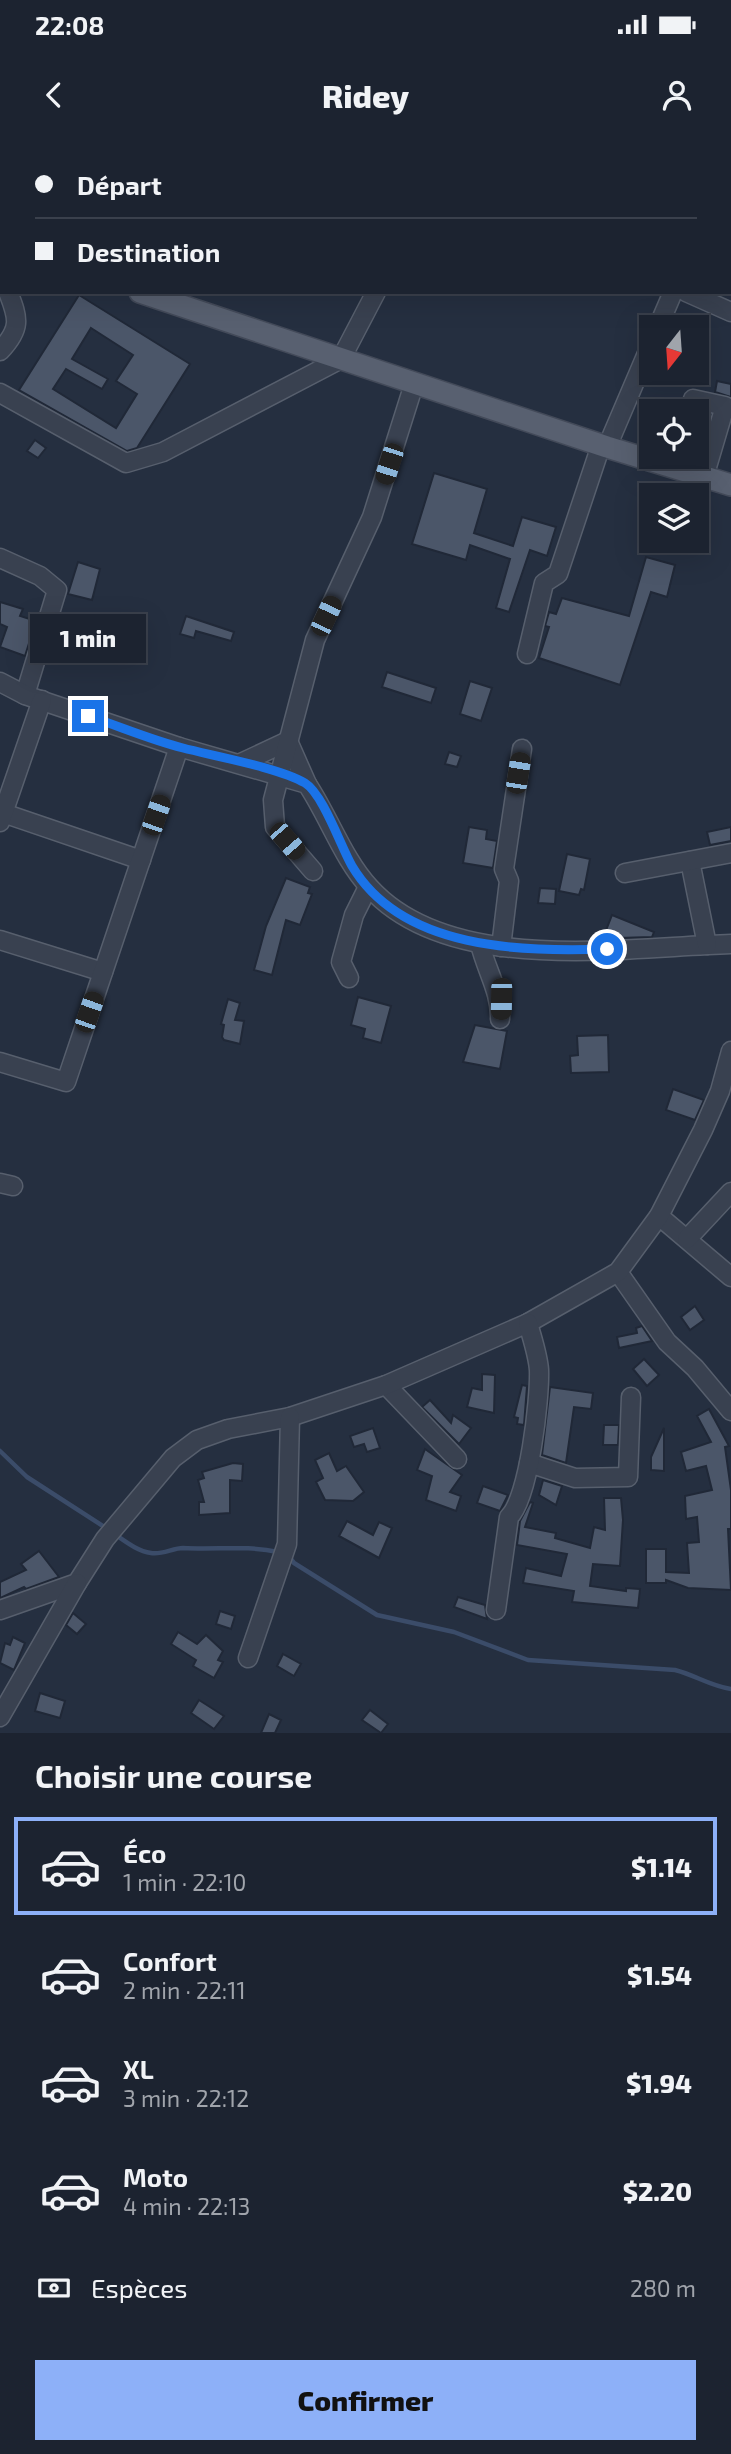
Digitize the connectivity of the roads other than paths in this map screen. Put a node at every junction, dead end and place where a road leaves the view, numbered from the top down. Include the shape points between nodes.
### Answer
1 (9, 294) edge
2 (153, 294) edge
3 (672, 294) edge
4 (690, 294) edge
5 (373, 295) edge
6 (187, 299) edge
7 (731, 312) edge
8 (663, 315) edge
9 (0, 351) edge
10 (341, 359) junction
11 (639, 370) edge
12 (414, 384) junction
13 (2, 401) edge
14 (709, 402) edge
15 (604, 446) junction
16 (709, 463) edge
17 (707, 469) edge
18 (705, 477) junction
19 (731, 485) edge
20 (0, 558) edge
21 (527, 654) dead end
22 (0, 682) edge
23 (34, 698) junction
24 (288, 741) junction
25 (179, 747) junction
26 (522, 749) dead end
27 (241, 762) junction
28 (279, 774) junction
29 (307, 784) junction
30 (1, 816) edge
31 (731, 853) edge
32 (141, 860) junction
33 (690, 860) junction
34 (313, 871) dead end
35 (625, 873) dead end
36 (368, 887) junction
37 (0, 940) edge
38 (480, 944) junction
39 (731, 944) edge
40 (707, 945) junction
41 (501, 947) junction
42 (103, 972) junction
43 (349, 978) dead end
44 (500, 1019) dead end
45 (731, 1051) edge
46 (0, 1062) edge
47 (725, 1093) edge
48 (731, 1192) edge
49 (659, 1216) junction
50 (687, 1239) junction
51 (618, 1272) junction
52 (731, 1277) edge
53 (528, 1323) junction
54 (386, 1385) junction
55 (631, 1398) dead end
56 (731, 1411) edge
57 (290, 1418) junction
58 (457, 1459) dead end
59 (529, 1463) junction
60 (77, 1583) junction
61 (0, 1610) edge
62 (496, 1610) dead end
63 (248, 1658) dead end
64 (0, 1717) edge

1 - 9 street via 18,317 15,331
2 - 6 main road
3 - 8 street
4 - 7 street
5 - 10 street
6 - 10 main road
10 - 12 main road
10 - 13 street via 163,452 126,463
11 - 15 street
12 - 15 main road
12 - 24 street via 372,517 315,640
14 - 16 street via 725,406
15 - 18 main road
15 - 21 street via 558,574 544,583
17 - 18 street
18 - 19 main road
20 - 23 street via 40,576 57,590
22 - 23 street
23 - 25 street
23 - 30 street
24 - 27 street
24 - 28 street
24 - 29 street
25 - 27 street
25 - 32 street
26 - 41 street via 504,869 509,881
27 - 28 street
28 - 29 street
28 - 34 street via 273,800 275,827
29 - 36 street
30 - 32 street
31 - 33 street
32 - 42 street
33 - 35 street
33 - 40 street
36 - 38 street via 388,907 437,931
36 - 43 street via 354,915 341,962
37 - 42 street
38 - 41 street
38 - 44 street via 485,968 501,999
39 - 40 street
40 - 41 street via 537,951
42 - 46 street via 65,1082
45 - 47 street
47 - 49 street
48 - 50 street
49 - 50 street
49 - 51 street
50 - 52 street
51 - 53 street
51 - 56 street via 667,1342
53 - 54 street
53 - 59 street via 539,1367
54 - 57 street
54 - 58 street
55 - 59 street via 628,1478 575,1478
57 - 60 street via 228,1429 197,1440 173,1458
57 - 63 street via 284,1552
59 - 62 street via 517,1509 509,1517
60 - 61 street
60 - 64 street

